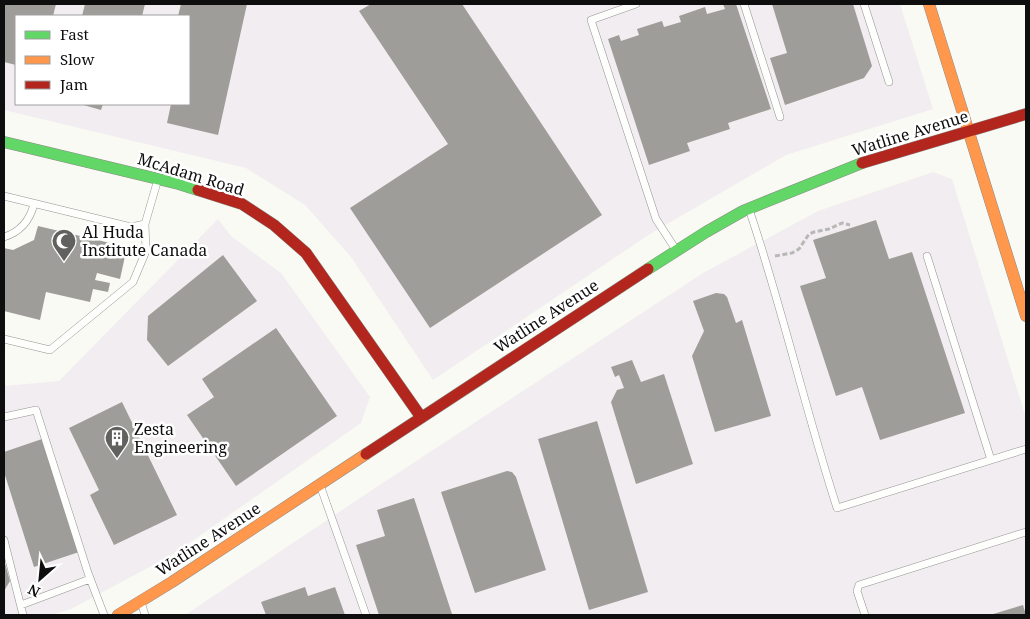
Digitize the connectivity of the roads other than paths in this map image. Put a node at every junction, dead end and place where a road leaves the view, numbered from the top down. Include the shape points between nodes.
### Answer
1 (636, 4) edge
2 (744, 4) edge
3 (864, 4) edge
4 (929, 4) edge
5 (889, 82) dead end
6 (1026, 114) edge
7 (780, 117) dead end
8 (969, 132) junction
9 (4, 142) edge
10 (158, 179) junction
11 (4, 196) edge
12 (34, 204) junction
13 (749, 208) junction
14 (145, 224) junction
15 (4, 236) edge
16 (677, 251) junction
17 (927, 256) dead end
18 (1026, 316) edge
19 (4, 339) edge
20 (4, 417) edge
21 (421, 418) junction
22 (1026, 449) edge
23 (991, 460) junction
24 (320, 485) junction
25 (1026, 532) edge
26 (4, 540) edge
27 (90, 579) junction
28 (141, 602) junction
29 (21, 605) junction
30 (24, 615) edge
31 (104, 615) edge
32 (118, 615) edge
33 (145, 615) edge
34 (366, 615) edge
35 (865, 615) edge

1 - 16 lane via 591,20 656,219
2 - 7 lane
3 - 5 lane
4 - 8 street
6 - 8 street, Watline Avenue
8 - 13 street, Watline Avenue via 861,163
8 - 18 street
9 - 10 street, McAdam Road
10 - 14 lane
10 - 21 street, McAdam Road via 242,204 274,225 306,253
11 - 12 lane
12 - 14 lane via 131,227
12 - 15 lane via 31,216 22,226
13 - 16 street, Watline Avenue
13 - 23 lane via 837,508
14 - 19 lane via 146,251 133,282 50,350
16 - 21 street, Watline Avenue
17 - 23 lane
20 - 27 lane via 36,410
21 - 24 street, Watline Avenue
22 - 23 lane
24 - 28 street, Watline Avenue
24 - 34 lane
25 - 35 lane via 859,585 856,591
26 - 29 lane
27 - 29 lane
27 - 31 lane
28 - 32 street, Watline Avenue
28 - 33 lane
29 - 30 lane

